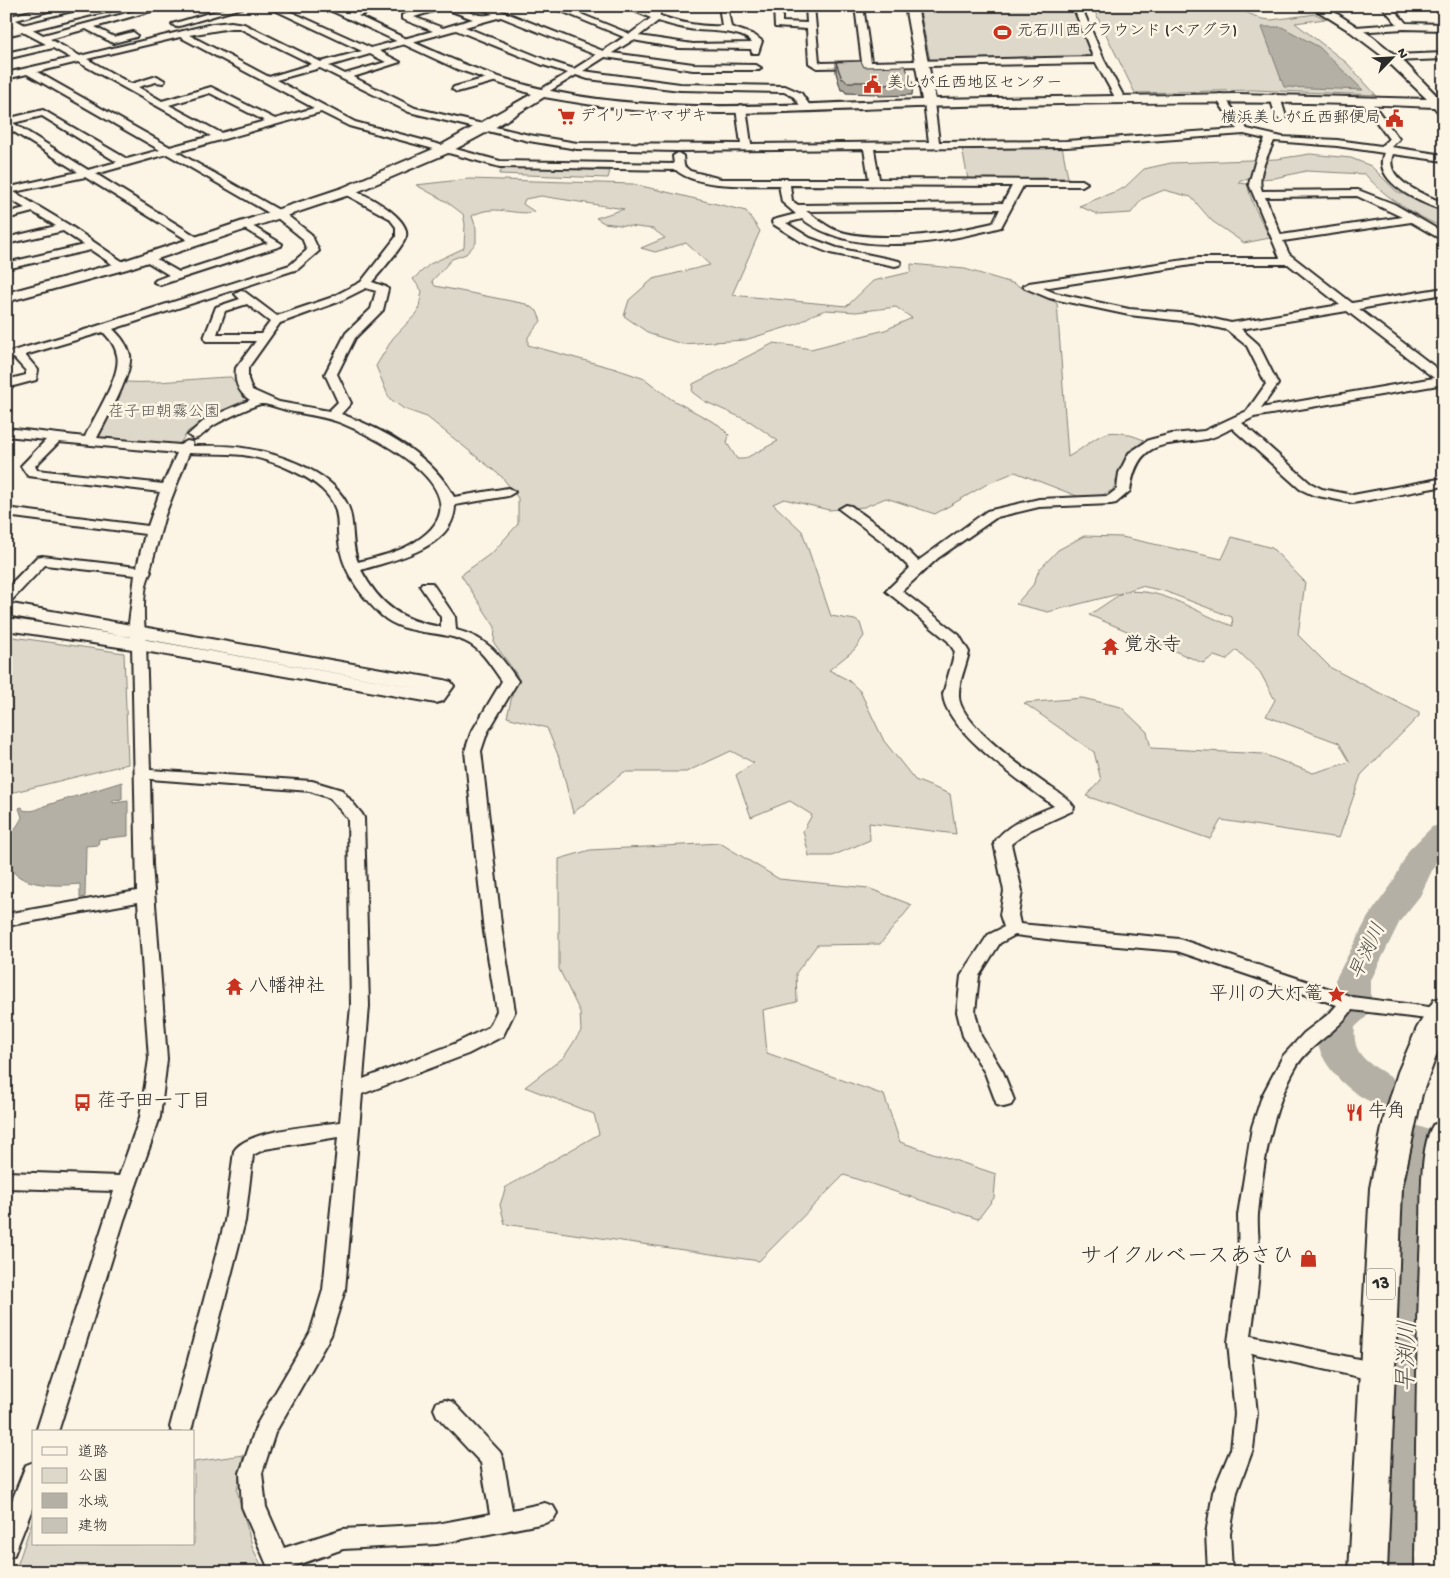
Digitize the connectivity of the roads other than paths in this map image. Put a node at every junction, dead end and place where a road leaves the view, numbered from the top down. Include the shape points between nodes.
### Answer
1 (62, 6) edge
2 (117, 6) edge
3 (164, 6) edge
4 (244, 6) edge
5 (270, 6) edge
6 (327, 6) edge
7 (385, 6) edge
8 (443, 6) edge
9 (481, 6) edge
10 (553, 6) edge
11 (626, 6) edge
12 (656, 6) edge
13 (723, 6) edge
14 (778, 6) edge
15 (810, 6) edge
16 (859, 6) edge
17 (912, 6) edge
18 (1077, 6) edge
19 (1316, 6) edge
20 (1386, 6) edge
21 (502, 14) junction
22 (348, 16) junction
23 (656, 18) junction
24 (480, 19) junction
25 (7, 20) edge
26 (170, 26) dead end
27 (811, 26) junction
28 (1404, 26) junction
29 (89, 27) junction
30 (457, 27) junction
31 (1444, 27) edge
32 (25, 29) junction
33 (727, 29) junction
34 (440, 30) junction
35 (1356, 30) junction
36 (6, 33) edge
37 (142, 33) dead end
38 (180, 34) junction
39 (632, 37) junction
40 (42, 38) junction
41 (405, 41) junction
42 (54, 45) junction
43 (755, 46) junction
44 (371, 51) junction
45 (602, 54) junction
46 (6, 56) edge
47 (1444, 56) edge
48 (1394, 58) junction
49 (80, 59) junction
50 (1099, 60) junction
51 (921, 64) junction
52 (318, 65) junction
53 (867, 65) junction
54 (756, 68) junction
55 (29, 71) junction
56 (574, 73) junction
57 (6, 76) edge
58 (344, 77) junction
59 (494, 79) junction
60 (267, 80) junction
61 (160, 81) dead end
62 (129, 86) junction
63 (758, 88) junction
64 (457, 89) dead end
65 (544, 92) junction
66 (1220, 97) junction
67 (1275, 97) junction
68 (1120, 99) junction
69 (1366, 101) junction
70 (929, 103) junction
71 (160, 104) junction
72 (805, 106) junction
73 (1442, 106) edge
74 (741, 108) junction
75 (322, 109) junction
76 (1281, 118) dead end
77 (274, 122) junction
78 (6, 123) edge
79 (484, 128) junction
80 (1244, 131) junction
81 (220, 137) junction
82 (1271, 138) junction
83 (868, 146) junction
84 (934, 146) junction
85 (677, 148) junction
86 (747, 148) junction
87 (1387, 149) junction
88 (443, 150) junction
89 (168, 152) junction
90 (1444, 153) edge
91 (1422, 155) junction
92 (1444, 158) edge
93 (126, 163) junction
94 (678, 167) junction
95 (88, 173) junction
96 (1019, 182) junction
97 (784, 183) junction
98 (875, 183) junction
99 (1082, 183) dead end
100 (6, 191) edge
101 (347, 191) junction
102 (1258, 194) junction
103 (1008, 206) junction
104 (795, 208) junction
105 (34, 209) junction
106 (1442, 212) edge
107 (280, 215) junction
108 (6, 216) edge
109 (805, 216) junction
110 (1413, 218) junction
111 (247, 226) junction
112 (65, 227) junction
113 (1444, 238) edge
114 (1276, 239) junction
115 (6, 241) edge
116 (198, 242) junction
117 (93, 246) junction
118 (147, 258) junction
119 (1288, 261) junction
120 (895, 263) dead end
121 (6, 266) edge
122 (122, 266) junction
123 (178, 276) junction
124 (160, 282) dead end
125 (365, 284) junction
126 (233, 288) junction
127 (1444, 292) edge
128 (6, 298) edge
129 (249, 300) junction
130 (1349, 306) junction
131 (276, 321) junction
132 (1231, 327) junction
133 (106, 328) junction
134 (265, 337) junction
135 (12, 355) edge
136 (1444, 380) edge
137 (6, 384) edge
138 (262, 399) junction
139 (1251, 414) junction
140 (331, 417) junction
141 (1234, 422) junction
142 (6, 432) edge
143 (55, 438) junction
144 (89, 441) junction
145 (189, 443) junction
146 (1444, 482) edge
147 (168, 489) junction
148 (508, 492) dead end
149 (447, 502) junction
150 (846, 509) dead end
151 (6, 512) edge
152 (152, 530) junction
153 (352, 568) junction
154 (918, 568) junction
155 (144, 572) junction
156 (427, 586) dead end
157 (6, 598) edge
158 (6, 609) edge
159 (6, 624) edge
160 (448, 633) junction
161 (137, 638) junction
162 (142, 774) junction
163 (146, 895) junction
164 (6, 920) edge
165 (1013, 929) junction
166 (1348, 1003) junction
167 (1442, 1012) edge
168 (353, 1090) junction
169 (1004, 1100) dead end
170 (348, 1128) junction
171 (1444, 1133) edge
172 (6, 1180) edge
173 (128, 1184) junction
174 (1440, 1278) edge
175 (1239, 1342) junction
176 (1377, 1372) junction
177 (445, 1409) dead end
178 (181, 1427) dead end
179 (48, 1430) edge
180 (32, 1477) edge
181 (545, 1513) dead end
182 (1439, 1516) edge
183 (503, 1522) junction
184 (6, 1548) edge
185 (280, 1566) edge
186 (1220, 1572) edge
187 (1368, 1572) edge
188 (1434, 1572) edge

1 - 25 street
2 - 32 street
3 - 29 street
4 - 26 street
5 - 44 street
6 - 22 street
7 - 22 street
8 - 24 street
8 - 34 street via 405,17
9 - 21 street
10 - 39 street
11 - 23 street
12 - 23 street
13 - 33 street
14 - 27 street via 778,25
15 - 27 street
16 - 53 street
17 - 51 street
18 - 50 street
19 - 35 street
20 - 28 street
21 - 24 street
21 - 45 street
22 - 41 street
23 - 33 street via 692,28
23 - 39 street
24 - 30 street
25 - 32 street
27 - 53 street via 814,64
28 - 31 street
28 - 35 street
29 - 37 street via 113,40
29 - 40 street
30 - 34 street
30 - 56 street
32 - 36 street
32 - 40 street
33 - 43 street via 751,37 757,41
34 - 41 street
35 - 48 street
38 - 49 street
38 - 52 street via 222,25 241,26
38 - 60 street
39 - 43 street via 676,45
39 - 45 street
40 - 42 street
41 - 44 street
41 - 59 street
42 - 46 street
42 - 49 street
43 - 54 street
44 - 52 street
44 - 58 street via 394,62
45 - 54 street via 693,67
45 - 56 street
47 - 48 street
48 - 73 street
49 - 55 street
49 - 62 street
50 - 51 street
50 - 68 street
51 - 53 street
51 - 70 street
52 - 58 street
52 - 60 street
54 - 63 street
55 - 57 street
55 - 89 street
56 - 63 street via 680,87
56 - 65 street
58 - 79 street via 412,110
59 - 64 street
59 - 65 street
60 - 75 street
61 - 62 street
62 - 71 street
63 - 72 street via 793,92
65 - 74 street via 636,106
65 - 79 street
66 - 67 street
66 - 68 street
66 - 80 street
67 - 69 street
67 - 76 street
68 - 70 street
69 - 73 street
69 - 87 street via 1394,139
70 - 72 street
70 - 84 street
71 - 77 street via 211,90
71 - 81 street
72 - 74 street
74 - 86 street
75 - 77 street
75 - 88 street via 366,129
77 - 81 street
78 - 93 street via 43,113
78 - 95 street
79 - 85 street via 577,146
79 - 88 street
80 - 82 street
80 - 84 street via 1066,144
81 - 89 street
82 - 87 street
82 - 102 street via 1254,184
83 - 84 street
83 - 86 street
83 - 98 street
85 - 86 street
85 - 94 street
87 - 91 street
87 - 106 street via 1385,164 1388,173 1407,190
88 - 94 street via 500,164
88 - 101 street
89 - 93 street
89 - 107 street
90 - 91 street
91 - 92 street
93 - 95 street
94 - 97 street via 686,173 720,182
95 - 100 street
95 - 116 street
96 - 98 street
96 - 99 street
96 - 103 street
97 - 98 street
97 - 104 street via 787,202
100 - 105 street
101 - 107 street
101 - 125 street via 393,216 401,226 401,237
102 - 110 street via 1358,193
102 - 114 street
103 - 104 street
103 - 109 street via 997,225 945,236 911,238 851,238 831,232
104 - 109 street
105 - 108 street
105 - 112 street
107 - 111 street
107 - 126 street via 307,236 313,251 294,267
109 - 120 street via 777,222 806,240 834,251
110 - 113 street
110 - 114 street
111 - 116 street
111 - 123 street via 277,244
112 - 115 street
112 - 117 street
114 - 119 street
116 - 118 street
117 - 121 street
117 - 122 street
118 - 122 street
118 - 123 street
119 - 130 street
119 - 132 street via 1198,261 1029,286 1053,296 1129,312 1192,318
122 - 128 street
123 - 124 street
125 - 131 street via 334,300
125 - 140 street via 382,289 377,310 350,336 331,374 345,403
126 - 129 street
126 - 133 street
127 - 130 street
129 - 131 street
129 - 134 street via 220,309 210,338
130 - 132 street
130 - 136 street
131 - 134 street
132 - 139 street via 1252,344 1272,384
133 - 135 street
133 - 144 street via 119,342 124,356 123,371
134 - 138 street via 242,368 240,377 251,395
135 - 137 street via 32,370 32,376
136 - 139 street
138 - 140 street
138 - 145 street via 210,422
139 - 141 street
140 - 149 street via 346,420 372,433 420,462 437,478
141 - 146 street via 1305,486 1318,492 1354,499
141 - 154 street via 1207,435 1154,443 1134,456 1126,473 1123,492 1111,500 1039,503 992,514
142 - 143 street
143 - 144 street
143 - 147 street via 28,466 33,473
144 - 145 street
145 - 147 street
145 - 153 street via 275,460 302,471 321,484 335,496 345,513 346,548
147 - 152 street
148 - 149 street
149 - 153 street via 448,512 441,525 426,540 409,550
150 - 154 street via 888,539
151 - 152 street
152 - 155 street
153 - 160 street via 389,614 406,625
154 - 165 street via 893,591 954,638 962,652 951,689 956,713 994,751 1066,808 1025,824 1002,843 1013,891 1009,915
155 - 157 street via 42,560
155 - 161 street via 138,603
156 - 160 street via 448,617
158 - 161 street
159 - 161 street
160 - 168 street via 477,642 510,681 479,733 473,750 493,932 506,1011 496,1031 460,1050
161 - 161 street via 444,686 436,697
161 - 162 street
162 - 163 street
162 - 168 street via 312,786 336,794 356,818 360,1006
163 - 164 street
163 - 173 street via 158,1059 150,1117
165 - 166 street via 1179,945
165 - 169 street via 994,939 976,964 970,976 966,1012 972,1036 994,1072
166 - 167 street
166 - 175 street via 1337,1018 1311,1038 1290,1061 1272,1096 1262,1127 1248,1215 1249,1265
167 - 176 main road, 13 via 1421,1052 1394,1138 1386,1188
168 - 170 street
170 - 178 street via 261,1142 244,1151 235,1221
170 - 185 street via 334,1290 320,1335 265,1431 251,1473 254,1507
171 - 174 main road via 1439,1177
172 - 173 street
173 - 179 street
174 - 182 main road
175 - 176 street
175 - 186 street via 1246,1414 1242,1449 1225,1492 1220,1526
176 - 187 main road, 13
177 - 183 street via 492,1459
180 - 184 street
181 - 183 street
182 - 188 main road
183 - 185 street via 437,1534 343,1539

